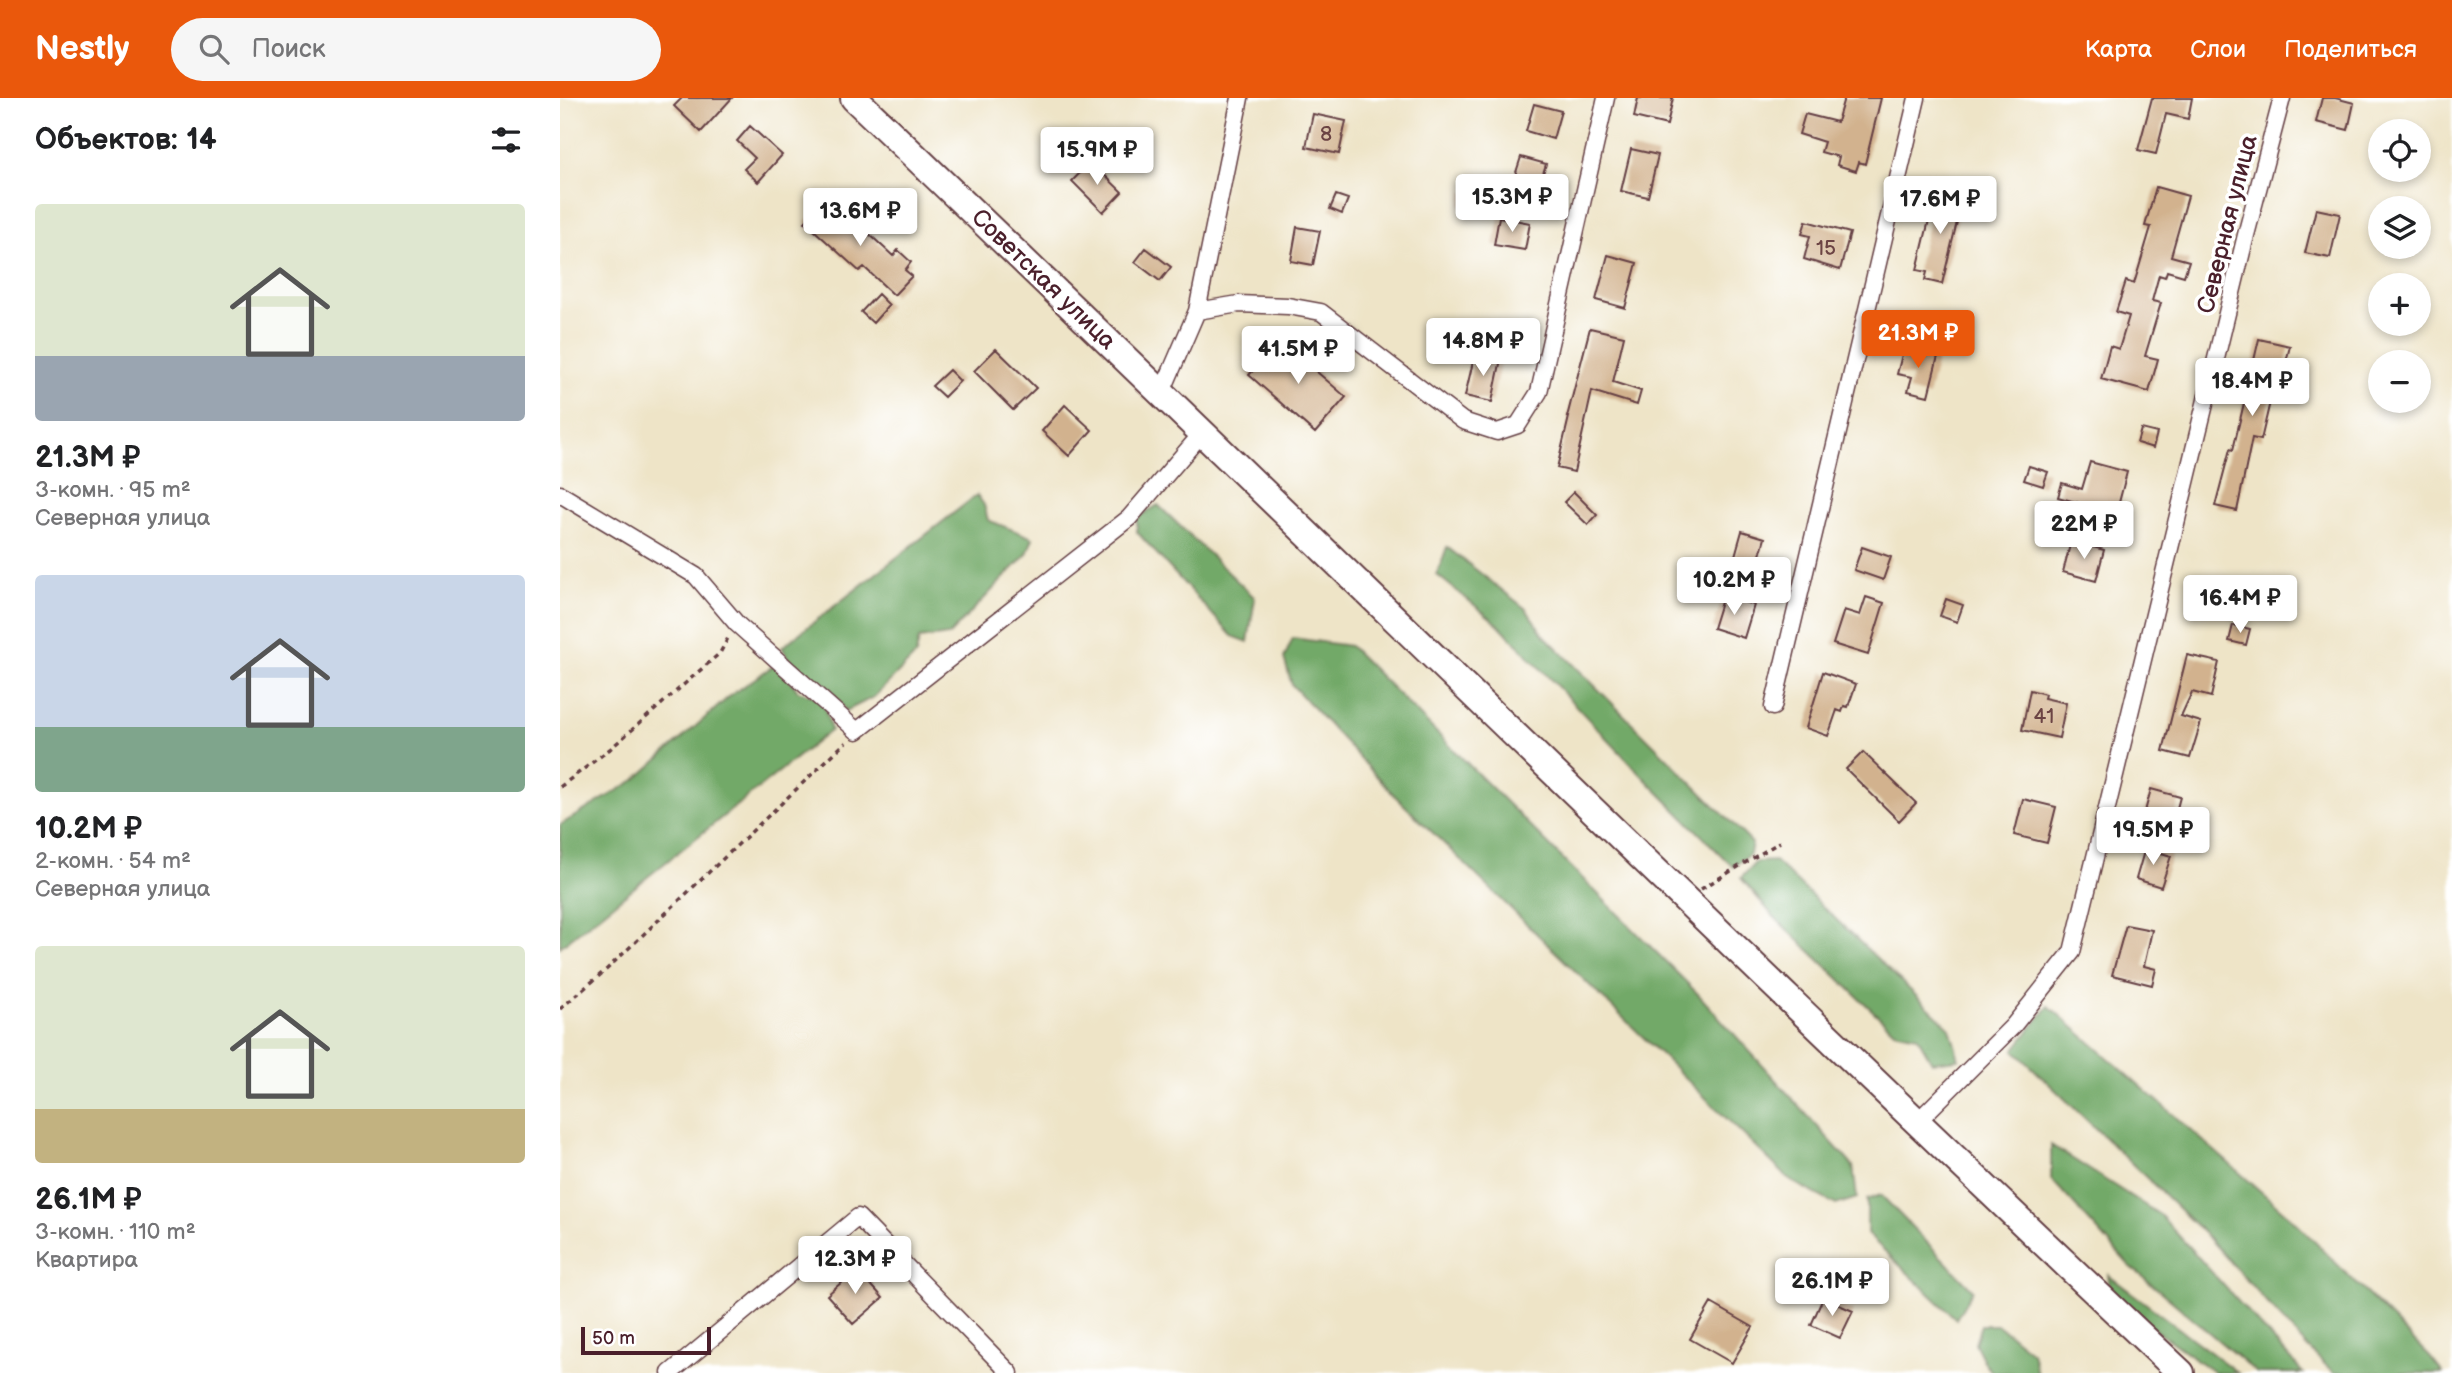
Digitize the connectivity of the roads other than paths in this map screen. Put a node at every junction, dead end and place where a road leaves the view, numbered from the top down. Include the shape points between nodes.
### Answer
1 (854, 98) edge
2 (1240, 98) edge
3 (1606, 98) edge
4 (1917, 98) edge
5 (2282, 98) edge
6 (1197, 311) junction
7 (1162, 391) junction
8 (1203, 432) junction
9 (560, 494) edge
10 (1773, 707) dead end
11 (1916, 1123) junction
12 (670, 1373) edge
13 (1010, 1373) edge
14 (2181, 1373) edge

1 - 7 main road, Советская улица
2 - 6 street
3 - 6 street via 1539,392 1518,425 1497,432 1463,421 1321,312 1239,304
4 - 10 street
5 - 11 street, Северная улица via 2072,952 2013,1026
6 - 7 street
7 - 8 main road, Советская улица
8 - 9 street via 1129,518 858,731 737,624 696,576
8 - 11 main road, Советская улица
11 - 14 main road, Советская улица
12 - 13 street via 858,1216

